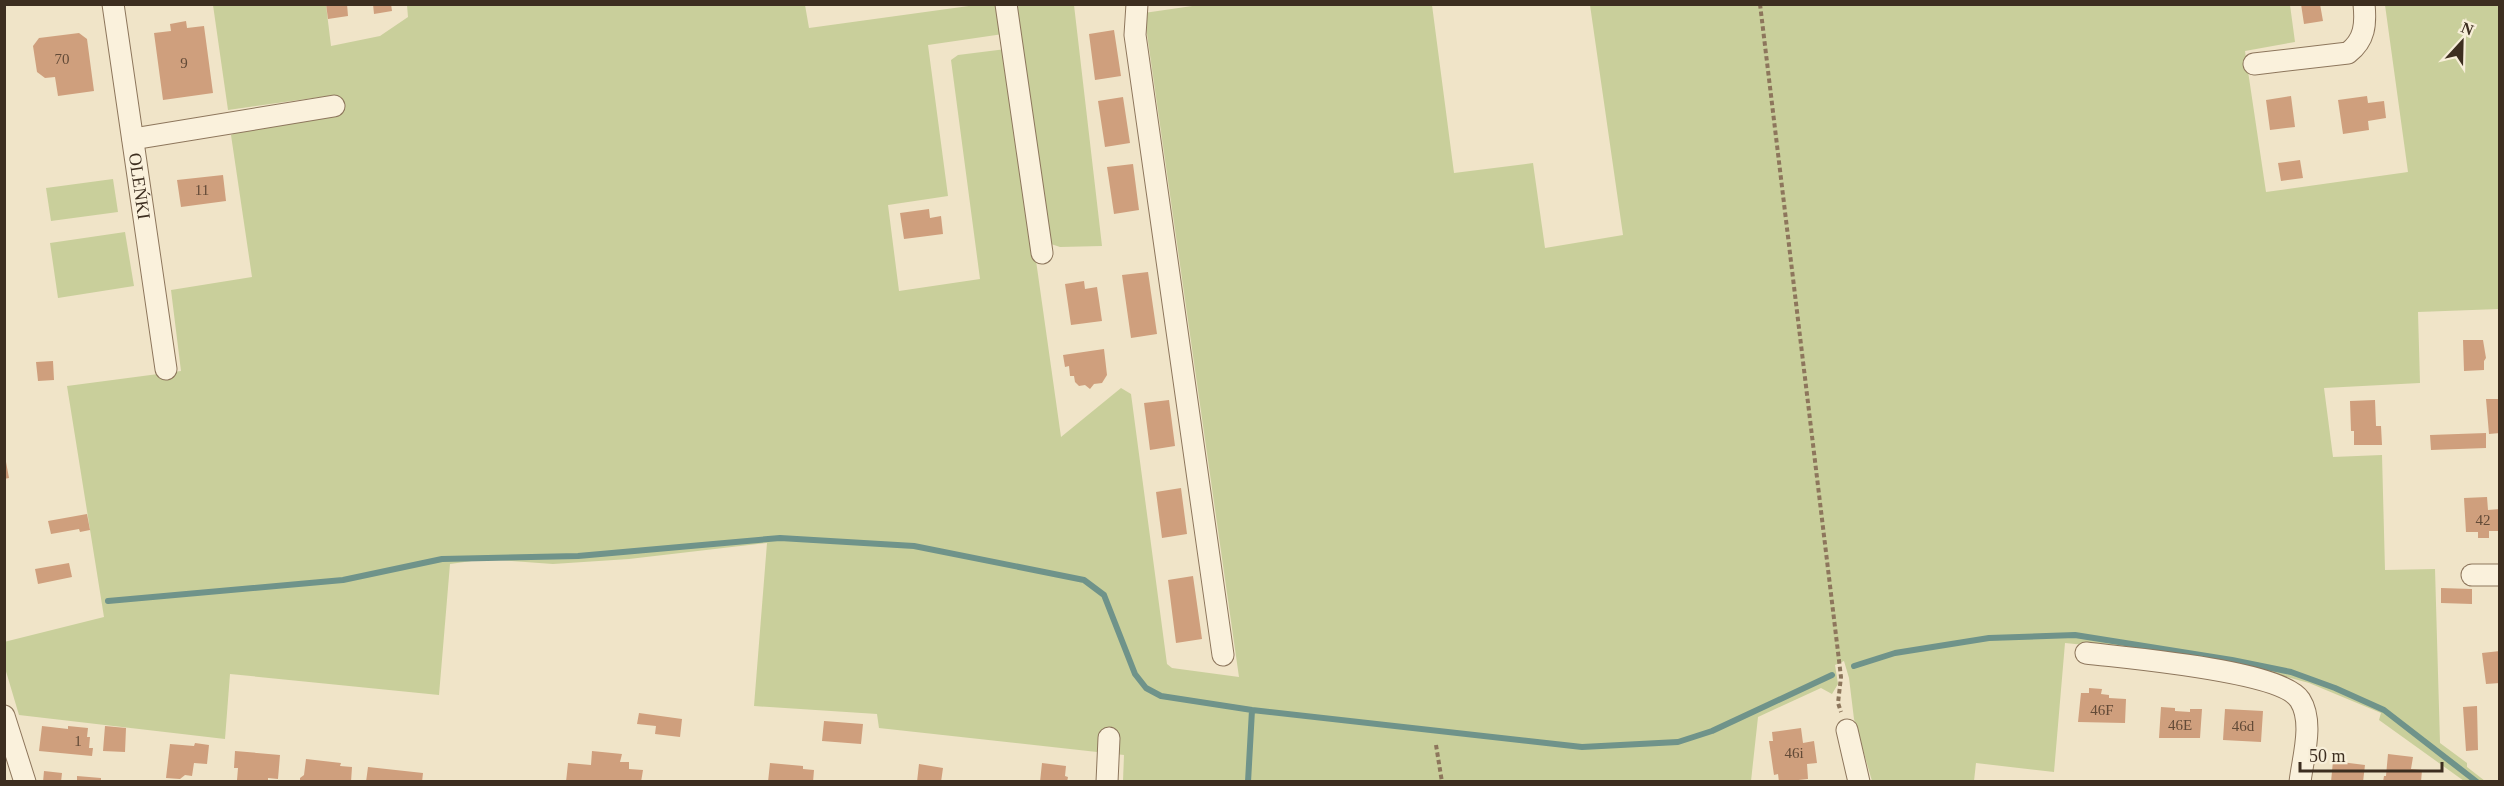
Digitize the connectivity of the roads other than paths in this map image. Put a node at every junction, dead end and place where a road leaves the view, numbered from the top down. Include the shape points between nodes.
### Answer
1 (113, 4) edge
2 (1006, 4) edge
3 (1137, 4) edge
4 (2364, 4) edge
5 (2254, 64) dead end
6 (334, 106) dead end
7 (133, 139) junction
8 (1042, 253) dead end
9 (166, 369) dead end
10 (2472, 575) dead end
11 (2499, 575) edge
12 (2086, 653) dead end
13 (1223, 655) dead end
14 (4, 716) edge
15 (1847, 730) road end
16 (1109, 738) dead end
17 (25, 782) edge
18 (1107, 782) edge
19 (1859, 782) edge
20 (2300, 782) edge

1 - 7 street, OLEŃKI
2 - 8 street
3 - 13 street via 1135,35
4 - 5 street via 2366,23 2360,42 2349,53
6 - 7 street
7 - 9 street, OLEŃKI
10 - 11 street
12 - 20 street via 2238,673 2294,693 2307,722
14 - 17 street
15 - 19 street
16 - 18 street

